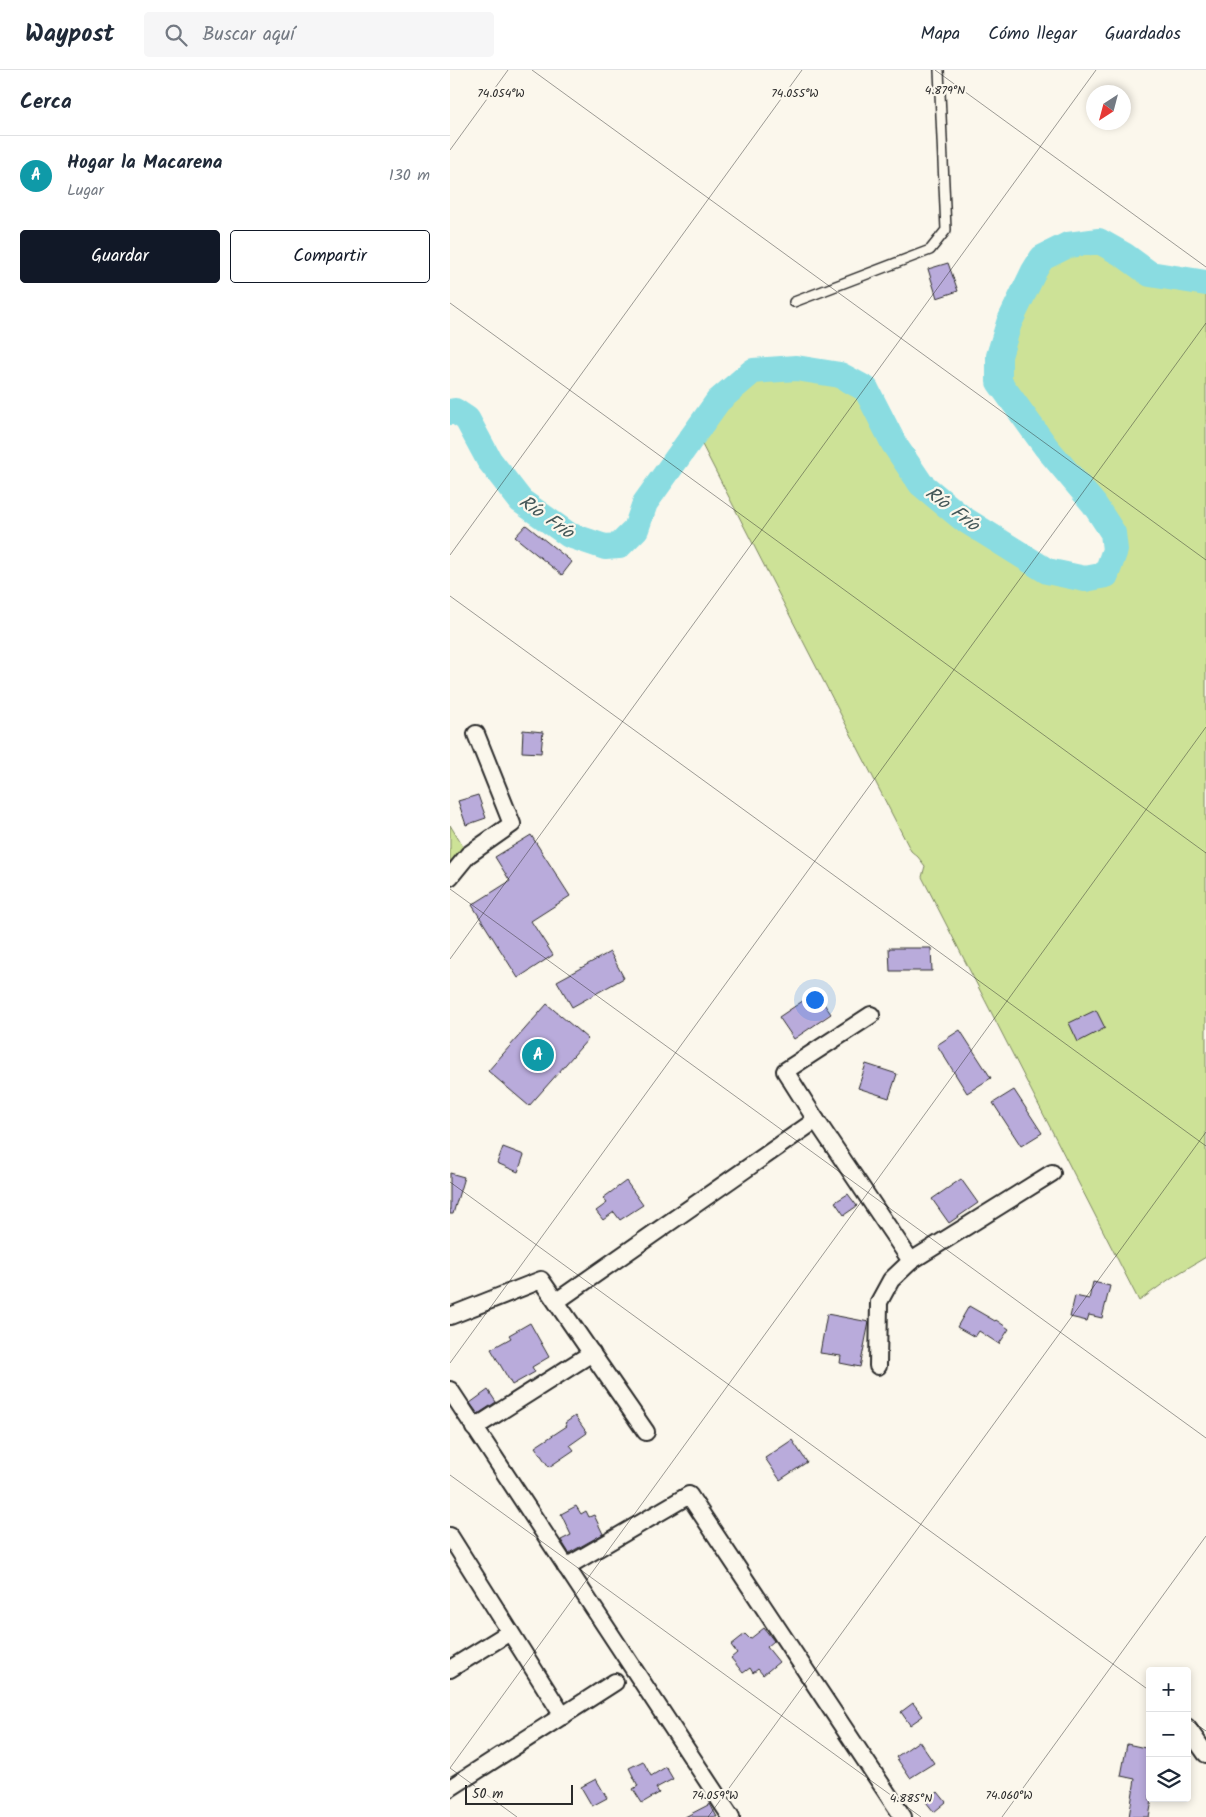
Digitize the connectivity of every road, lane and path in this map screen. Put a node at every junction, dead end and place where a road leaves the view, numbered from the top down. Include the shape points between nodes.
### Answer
1 (939, 70) edge
2 (794, 302) dead end
3 (476, 734) dead end
4 (450, 877) edge
5 (871, 1015) dead end
6 (816, 1120) junction
7 (1052, 1173) dead end
8 (911, 1261) junction
9 (557, 1301) junction
10 (450, 1316) edge
11 (592, 1353) junction
12 (878, 1366) dead end
13 (450, 1390) edge
14 (474, 1428) junction
15 (646, 1432) dead end
16 (450, 1536) edge
17 (566, 1567) junction
18 (510, 1632) junction
19 (450, 1668) edge
20 (616, 1682) dead end
21 (563, 1716) junction
22 (1191, 1733) edge
23 (1206, 1754) edge
24 (450, 1788) edge
25 (731, 1817) edge
26 (903, 1817) edge

1 - 2 lane via 946,230 930,250
3 - 4 street via 512,824 468,855
5 - 6 street via 785,1070
6 - 8 street
6 - 9 street
7 - 8 street
8 - 12 street via 891,1280 879,1302
9 - 10 street via 541,1280
9 - 11 street
11 - 14 street
11 - 15 street
13 - 14 street
14 - 17 street
16 - 18 street
17 - 25 street
17 - 26 street via 689,1495
18 - 19 street
18 - 21 street
20 - 21 street
21 - 24 street
22 - 23 street

